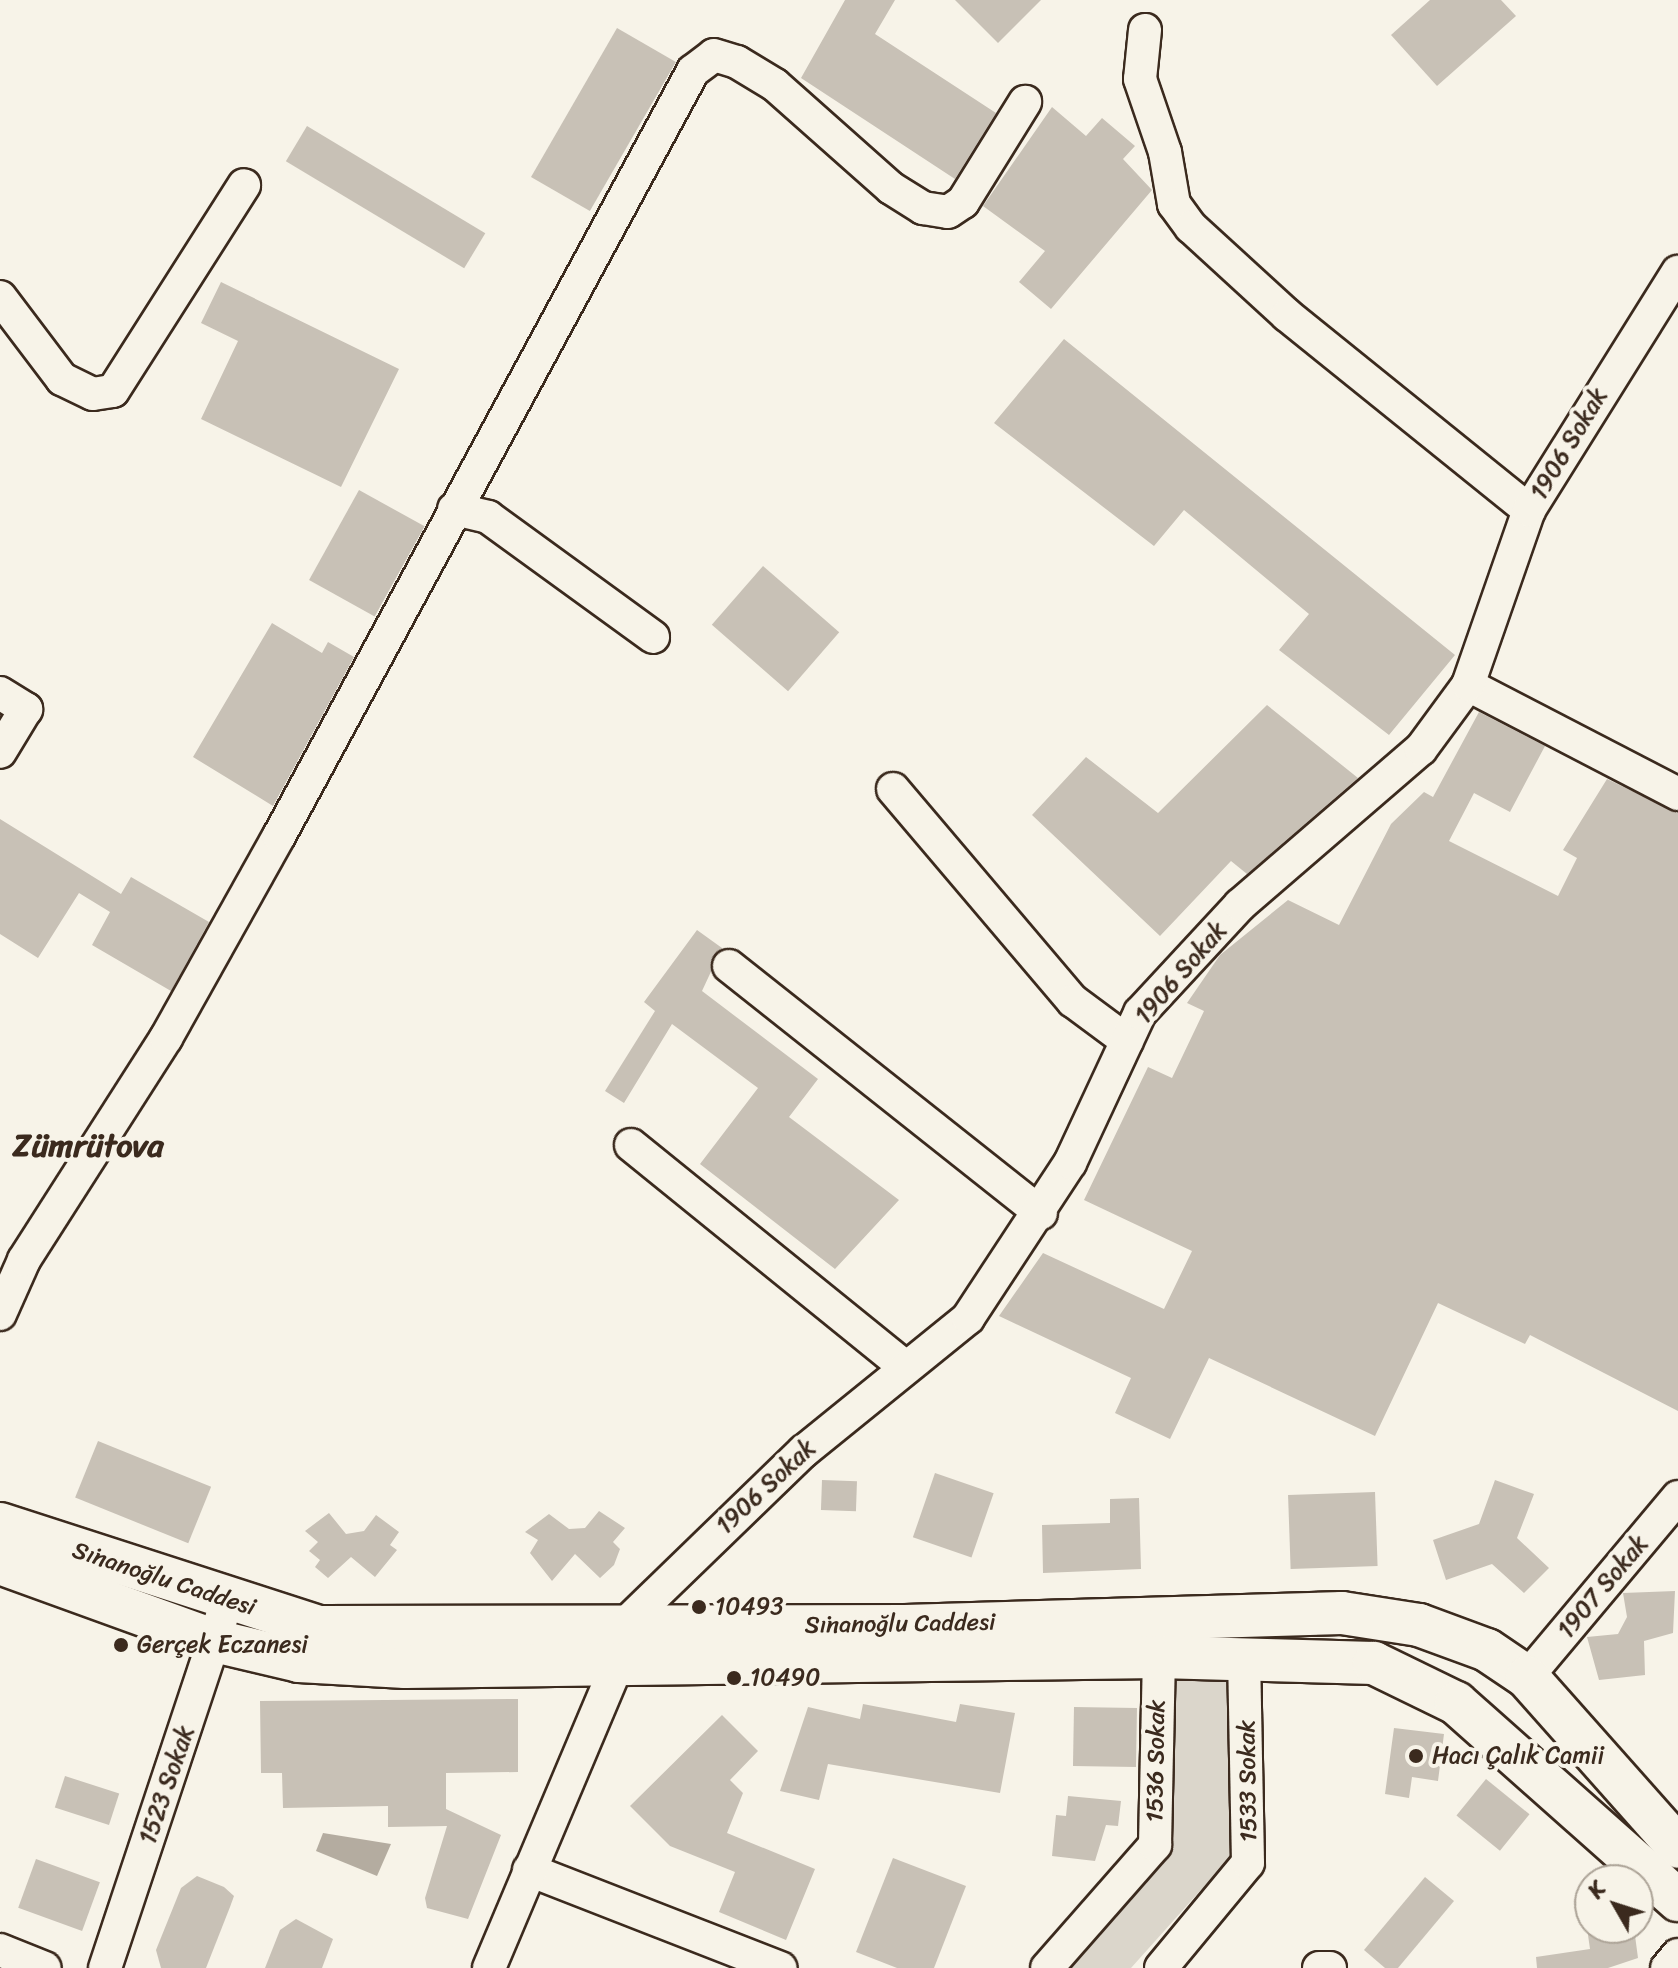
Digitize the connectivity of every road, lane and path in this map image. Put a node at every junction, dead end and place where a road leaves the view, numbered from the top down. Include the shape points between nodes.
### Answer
1 (1145, 30) dead end
2 (1025, 102) dead end
3 (244, 185) dead end
4 (1678, 272) edge
5 (0, 297) edge
6 (454, 509) junction
7 (1529, 510) junction
8 (653, 637) dead end
9 (1468, 685) junction
10 (0, 693) edge
11 (0, 752) edge
12 (893, 789) dead end
13 (1678, 794) edge
14 (729, 966) dead end
15 (1127, 1041) junction
16 (631, 1145) dead end
17 (1041, 1213) junction
18 (0, 1314) edge
19 (905, 1367) junction
20 (1678, 1497) edge
21 (0, 1524) edge
22 (0, 1563) edge
23 (227, 1601) junction
24 (215, 1641) junction
25 (618, 1647) junction
26 (1159, 1657) junction
27 (1244, 1657) junction
28 (1527, 1677) junction
29 (1678, 1847) edge
30 (529, 1870) junction
31 (1678, 1900) edge
32 (0, 1950) edge
33 (1678, 1955) edge
34 (45, 1968) edge
35 (105, 1968) edge
36 (489, 1968) edge
37 (781, 1968) edge
38 (1047, 1968) edge
39 (1161, 1968) edge
40 (1319, 1968) edge
41 (1330, 1968) edge
42 (1667, 1968) edge

1 - 7 street via 1140,79 1162,140 1174,204 1191,227 1287,315
2 - 6 street via 963,202 948,212 923,208 891,188 775,85 714,55 693,71
3 - 5 street via 113,391 93,394 62,379
4 - 7 street, 1906 Sokak
6 - 8 street via 488,517
6 - 18 street via 166,1038 24,1260
7 - 9 street, 1906 Sokak
9 - 13 street
9 - 15 street, 1906 Sokak via 1421,749 1240,905 1140,1013
10 - 11 street via 26,709
12 - 15 street via 1073,1001
14 - 17 street
15 - 17 street, 1906 Sokak
16 - 19 street
17 - 19 street, 1906 Sokak via 968,1318
19 - 25 street, 1906 Sokak via 804,1451
20 - 28 street, 1907 Sokak
21 - 23 main road, Si̇nanoğlu Caddesi
22 - 24 main road, Si̇nanoğlu Caddesi
23 - 24 street, 1523 Sokak
23 - 25 main road, Si̇nanoğlu Caddesi via 318,1627
24 - 25 main road, Si̇nanoğlu Caddesi via 299,1661
24 - 35 street, 1523 Sokak
25 - 26 main road, Si̇nanoğlu Caddesi
25 - 28 main road, Si̇nanoğlu Caddesi via 1342,1613 1452,1636
25 - 30 street
26 - 27 main road, Si̇nanoğlu Caddesi
26 - 38 street, 1536 Sokak via 1155,1845
27 - 31 main road, Si̇nanoğlu Caddesi via 1374,1663 1418,1678 1456,1703
27 - 39 street, 1533 Sokak via 1248,1863
28 - 29 main road, Si̇nanoğlu Caddesi
30 - 36 street
30 - 37 street
32 - 34 street
33 - 42 street
40 - 41 street

